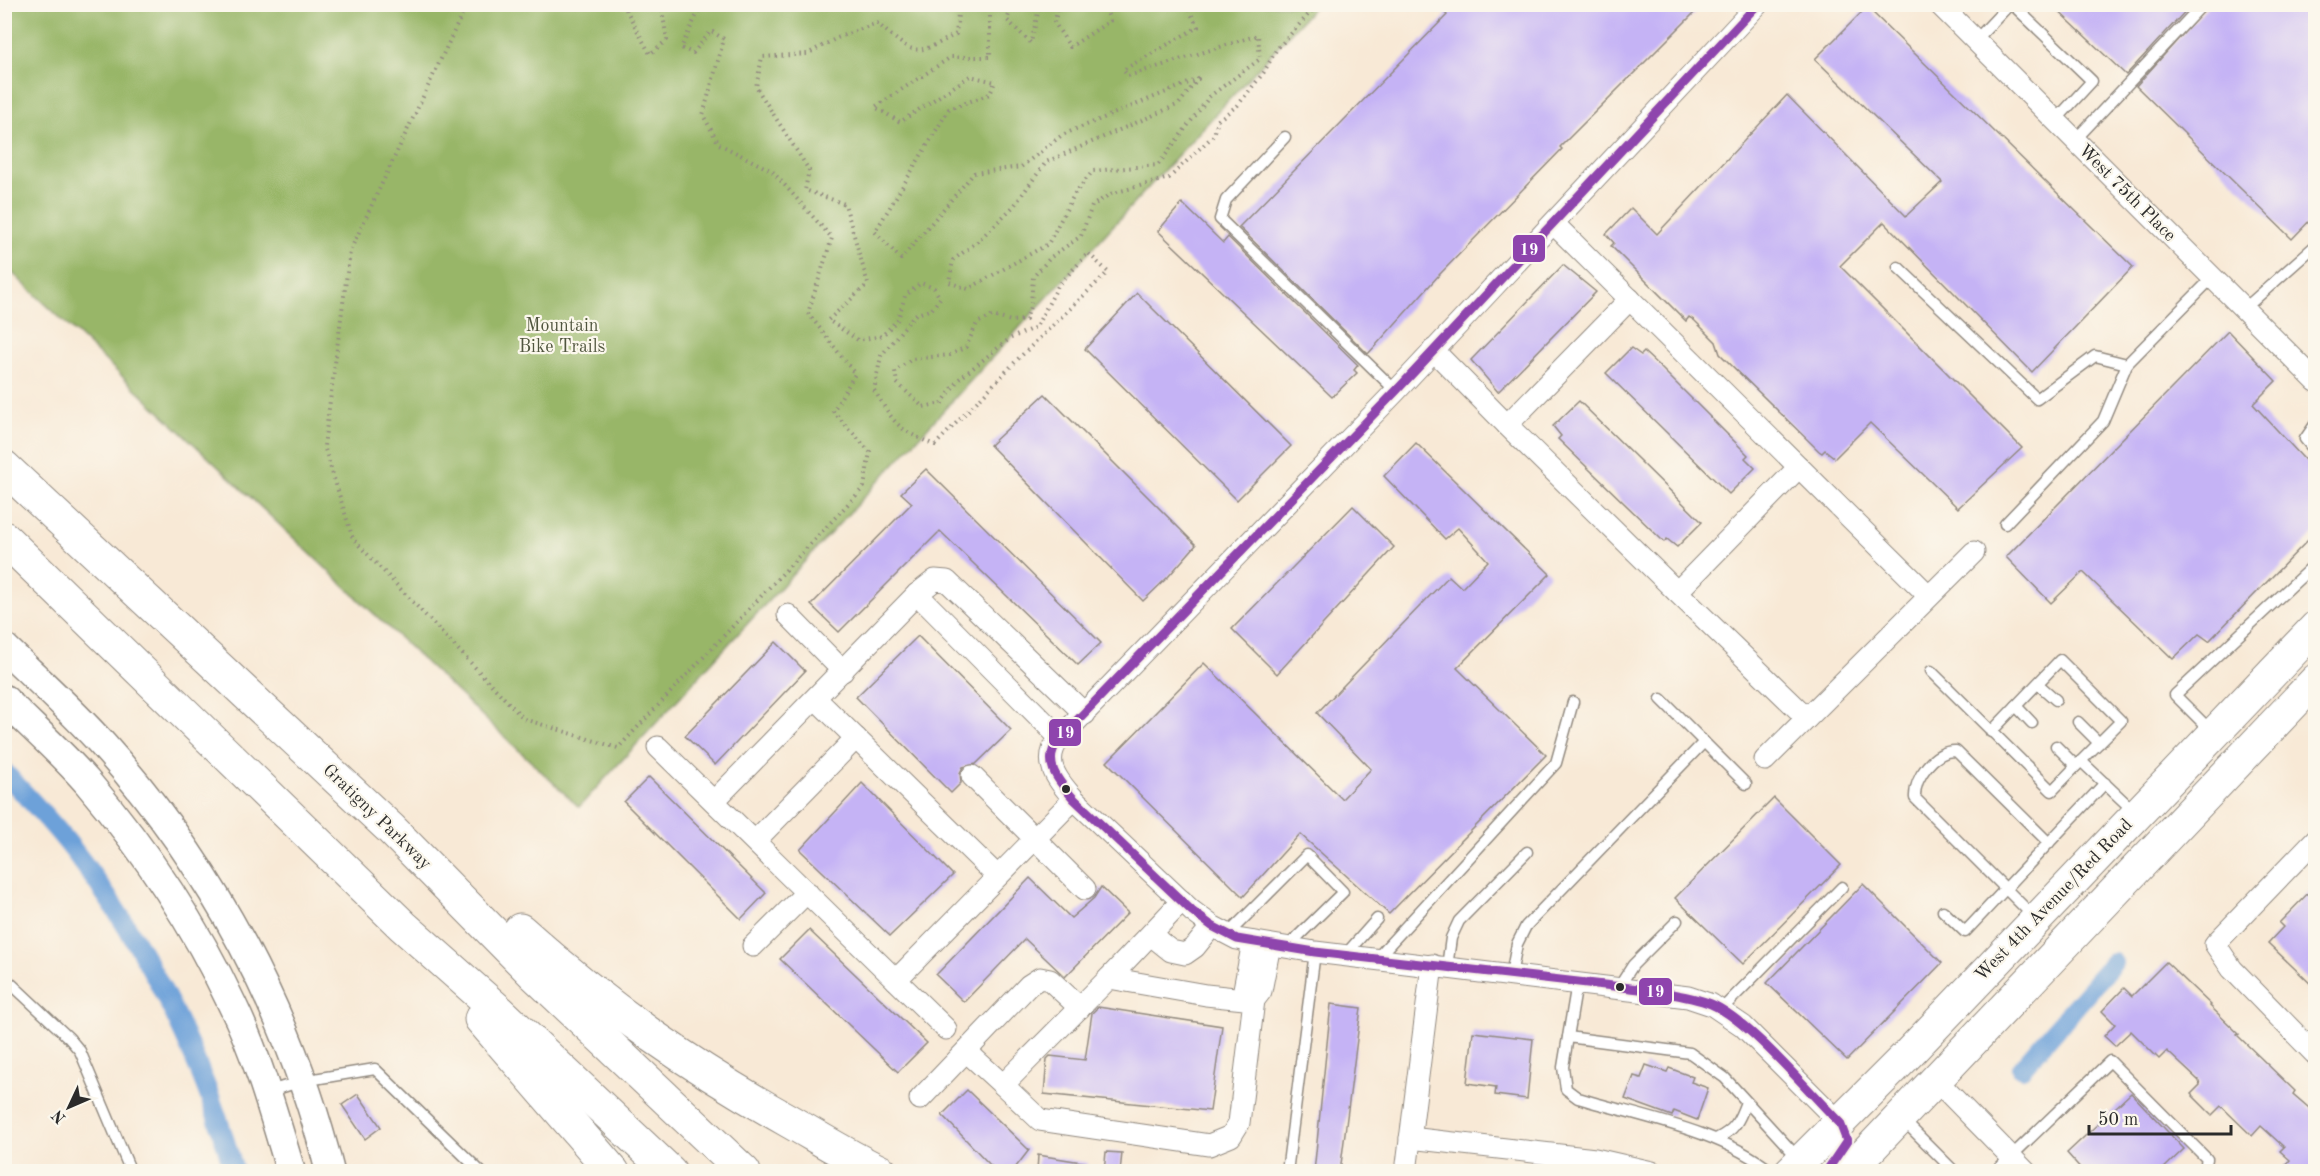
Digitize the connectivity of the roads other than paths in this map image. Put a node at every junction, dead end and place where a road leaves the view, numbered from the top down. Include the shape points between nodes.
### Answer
1 (1758, 4) edge
2 (1939, 4) edge
3 (2011, 4) edge
4 (2202, 4) edge
5 (1976, 41) junction
6 (2055, 120) junction
7 (1285, 137) dead end
8 (2075, 140) junction
9 (1554, 224) junction
10 (2316, 245) edge
11 (1899, 267) dead end
12 (2212, 278) junction
13 (1630, 299) junction
14 (2244, 309) junction
15 (1433, 350) junction
16 (2127, 364) junction
17 (2316, 381) edge
18 (1396, 391) junction
19 (2316, 423) edge
20 (1507, 425) junction
21 (2316, 452) edge
22 (4, 467) edge
23 (1799, 467) junction
24 (2005, 524) dead end
25 (4, 538) edge
26 (1974, 552) dead end
27 (2316, 563) edge
28 (1677, 591) junction
29 (917, 594) junction
30 (1929, 596) junction
31 (788, 615) dead end
32 (2316, 627) edge
33 (4, 646) edge
34 (843, 671) junction
35 (1931, 671) dead end
36 (1049, 678) junction
37 (2316, 680) edge
38 (2038, 684) junction
39 (4, 699) edge
40 (816, 699) junction
41 (1661, 699) dead end
42 (2056, 700) dead end
43 (1573, 702) dead end
44 (1025, 703) junction
45 (2016, 706) junction
46 (1085, 714) junction
47 (1807, 718) junction
48 (2078, 722) dead end
49 (2032, 723) dead end
50 (1991, 732) junction
51 (2213, 733) junction
52 (856, 738) junction
53 (1060, 738) junction
54 (1704, 742) junction
55 (2099, 743) junction
56 (2056, 746) dead end
57 (658, 747) dead end
58 (1765, 760) dead end
59 (2079, 764) junction
60 (972, 776) dead end
61 (2105, 783) junction
62 (1746, 784) dead end
63 (1074, 799) junction
64 (714, 801) junction
65 (2136, 814) junction
66 (391, 829) junction
67 (1034, 837) junction
68 (2316, 839) edge
69 (755, 841) junction
70 (2049, 843) junction
71 (1527, 852) dead end
72 (997, 876) junction
73 (1842, 887) dead end
74 (1085, 889) dead end
75 (2006, 889) junction
76 (807, 892) junction
77 (1182, 901) junction
78 (1943, 910) dead end
79 (2036, 918) junction
80 (1377, 919) dead end
81 (1677, 921) dead end
82 (403, 926) junction
83 (1151, 935) junction
84 (1249, 940) junction
85 (753, 946) dead end
86 (1315, 952) junction
87 (1344, 955) junction
88 (1376, 959) junction
89 (1439, 966) junction
90 (1511, 975) junction
91 (4, 977) edge
92 (1109, 978) junction
93 (896, 980) junction
94 (1577, 983) junction
95 (1619, 987) junction
96 (1254, 1000) junction
97 (1080, 1008) junction
98 (1721, 1010) junction
99 (946, 1029) dead end
100 (1568, 1037) junction
101 (966, 1051) junction
102 (2316, 1055) edge
103 (1935, 1079) junction
104 (302, 1081) junction
105 (1003, 1085) junction
106 (267, 1092) junction
107 (920, 1099) dead end
108 (1746, 1102) junction
109 (1899, 1116) junction
110 (1840, 1123) junction
111 (1410, 1138) junction
112 (1716, 1139) junction
113 (2010, 1156) junction
114 (1806, 1168) edge
115 (1857, 1168) edge
116 (131, 1172) edge
117 (291, 1172) edge
118 (330, 1172) edge
119 (481, 1172) edge
120 (613, 1172) edge
121 (670, 1172) edge
122 (744, 1172) edge
123 (882, 1172) edge
124 (1287, 1172) edge
125 (1406, 1172) edge
126 (1652, 1172) edge
127 (1772, 1172) edge
128 (1955, 1172) edge
129 (1995, 1172) edge
130 (2025, 1172) edge
131 (2204, 1172) edge

1 - 9 street
2 - 5 street, West 75th Place
3 - 5 lane
3 - 6 lane via 2092,81
4 - 8 lane
5 - 6 street, West 75th Place
6 - 8 street, West 75th Place
7 - 18 lane via 1226,200 1220,219
8 - 12 street, West 75th Place
9 - 13 street
9 - 15 street
10 - 14 lane
11 - 16 lane via 2037,399 2095,356
12 - 14 street, West 75th Place
12 - 16 lane
13 - 20 street
13 - 23 street
14 - 17 street, West 75th Place
15 - 18 street
15 - 20 street
16 - 24 lane via 2103,421
18 - 46 street
19 - 21 lane via 2305,439
20 - 28 street
22 - 66 highway, Gratigny Parkway
23 - 28 street
23 - 30 street
25 - 82 highway
26 - 30 street
27 - 51 lane via 2175,695
28 - 47 street
29 - 34 street
29 - 36 street via 935,580 947,581
29 - 44 street
30 - 47 street
31 - 34 street
32 - 51 main road, West 4th Avenue/Red Road
33 - 104 main road via 103,745 188,851 230,920 266,992
34 - 40 street
35 - 50 lane
36 - 44 street
36 - 46 street
37 - 103 main road, West 4th Avenue/Red Road
38 - 42 lane
38 - 45 lane
38 - 55 lane via 2060,660 2121,721
39 - 106 main road via 87,782 165,885 233,1005
40 - 52 street
40 - 64 street
41 - 54 lane
43 - 88 lane via 1556,763
44 - 53 street
45 - 49 lane
45 - 50 lane
46 - 53 street
47 - 58 street
48 - 55 lane
50 - 59 lane via 2052,791
51 - 65 main road, West 4th Avenue/Red Road
52 - 69 street
52 - 72 street
53 - 63 street via 1050,760 1059,782
54 - 62 lane
54 - 90 lane via 1526,926 1517,944
55 - 59 lane
56 - 59 lane
57 - 64 street
59 - 61 lane
60 - 67 street
61 - 65 lane
61 - 70 lane
63 - 67 street
63 - 77 street
64 - 69 street
65 - 79 main road, West 4th Avenue/Red Road
66 - 122 highway, Gratigny Parkway via 534,974
66 - 123 highway via 482,895 565,971 637,1028 737,1092
67 - 72 street
67 - 74 street
68 - 102 street via 2215,944 2232,969
69 - 76 street
70 - 75 lane
70 - 75 lane via 1956,751 1942,753 1917,780 1915,798
71 - 89 lane via 1459,921
72 - 93 street
73 - 98 lane
75 - 78 lane via 1965,932
75 - 79 lane
76 - 85 street
76 - 93 street
77 - 83 street
77 - 84 street
79 - 110 main road, West 4th Avenue/Red Road
80 - 87 lane
81 - 95 lane via 1633,965
82 - 120 highway
82 - 121 highway
83 - 84 street via 1171,951 1185,954 1195,947
83 - 92 street
84 - 84 lane via 1307,855 1344,892
84 - 86 street
84 - 96 street via 1261,991
86 - 87 street
86 - 124 lane
87 - 88 street
88 - 89 street
89 - 90 street
89 - 111 street
90 - 94 street
91 - 116 lane via 80,1051
92 - 96 street
92 - 97 street
93 - 99 street
94 - 95 street
94 - 100 lane
95 - 98 street via 1688,997
96 - 105 street via 1239,1123 1231,1136 1215,1144 1040,1119
97 - 101 street via 1050,980 1040,978
97 - 105 street
98 - 110 street via 1749,1032
100 - 108 lane via 1690,1053 1725,1078
100 - 112 lane via 1563,1066 1566,1089 1578,1098
101 - 105 street
101 - 107 street
103 - 109 main road, West 4th Avenue/Red Road
103 - 113 street
104 - 106 lane
104 - 118 main road
104 - 119 lane via 375,1069
106 - 117 main road
108 - 112 lane via 1731,1132
108 - 114 lane
109 - 115 main road, West 4th Avenue/Red Road
109 - 128 lane
110 - 114 main road, West 4th Avenue/Red Road
111 - 125 street
111 - 126 street via 1595,1159
112 - 127 lane via 1750,1154
113 - 129 lane
113 - 130 street
113 - 131 lane via 2110,1061 2207,1159

